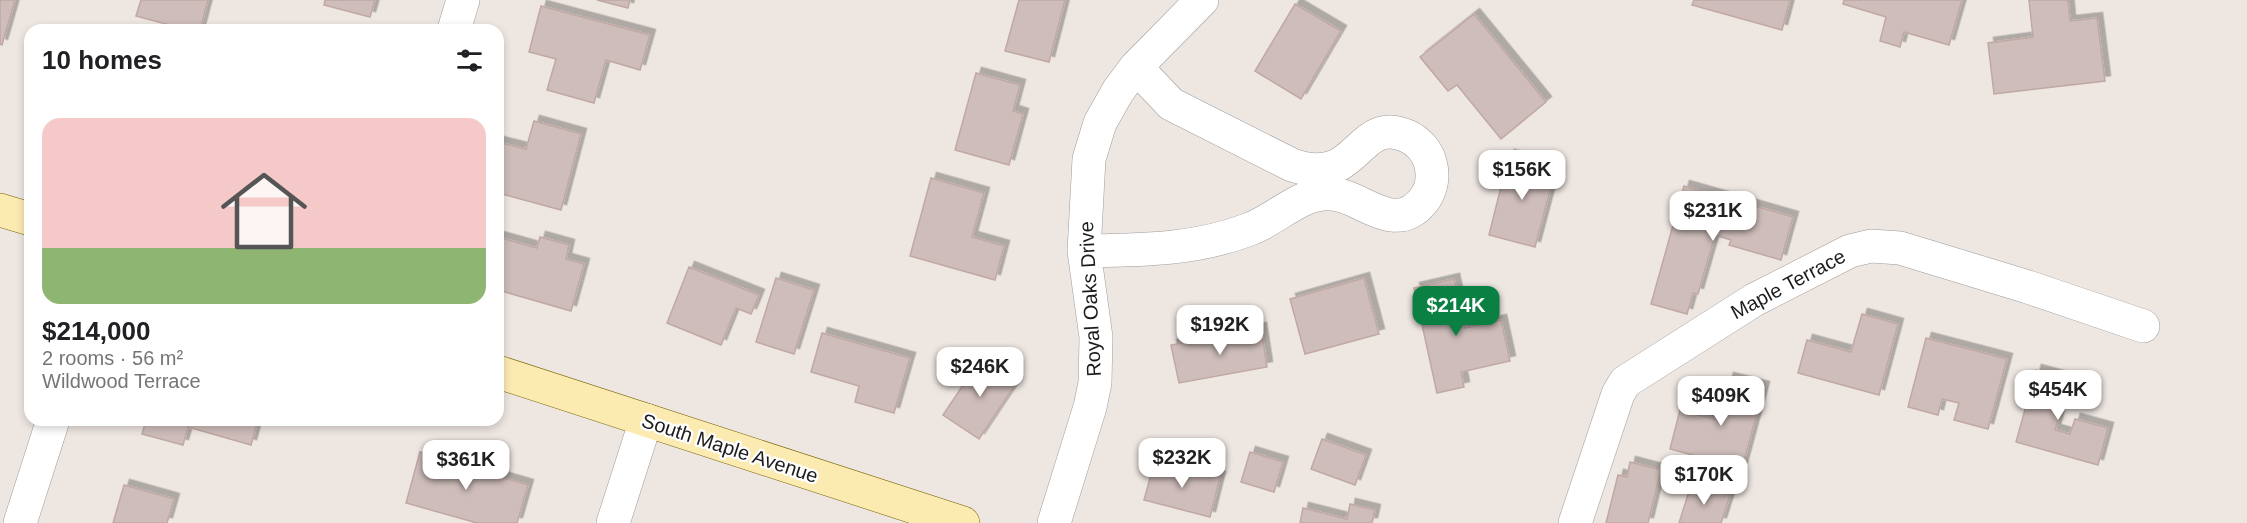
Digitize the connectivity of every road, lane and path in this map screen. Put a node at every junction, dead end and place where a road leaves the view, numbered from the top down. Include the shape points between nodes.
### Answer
1 (464, 0) edge
2 (1202, 0) edge
3 (456, 24) edge
4 (1136, 67) junction
5 (0, 210) edge
6 (24, 217) edge
7 (1084, 251) junction
8 (2143, 326) dead end
9 (504, 374) edge
10 (646, 420) junction
11 (51, 426) edge
12 (20, 523) edge
13 (613, 523) edge
14 (963, 523) edge
15 (1054, 523) edge
16 (1575, 523) edge

1 - 3 street
2 - 4 street, Royal Oaks Drive
4 - 7 street, Royal Oaks Drive via 1100,123 1089,159
4 - 7 street via 1171,104 1303,169 1336,166 1364,141 1377,135 1406,136 1428,156 1432,179 1427,197 1400,215 1381,214 1347,196 1323,194 1305,199 1251,229 1210,242 1170,249
5 - 6 main road
7 - 15 street, Royal Oaks Drive via 1096,336 1095,383
8 - 16 street, Maple Terrace via 1900,248 1871,246 1850,251 1754,300 1625,382
9 - 10 main road, South Maple Avenue
10 - 13 street
10 - 14 main road, South Maple Avenue
11 - 12 street

